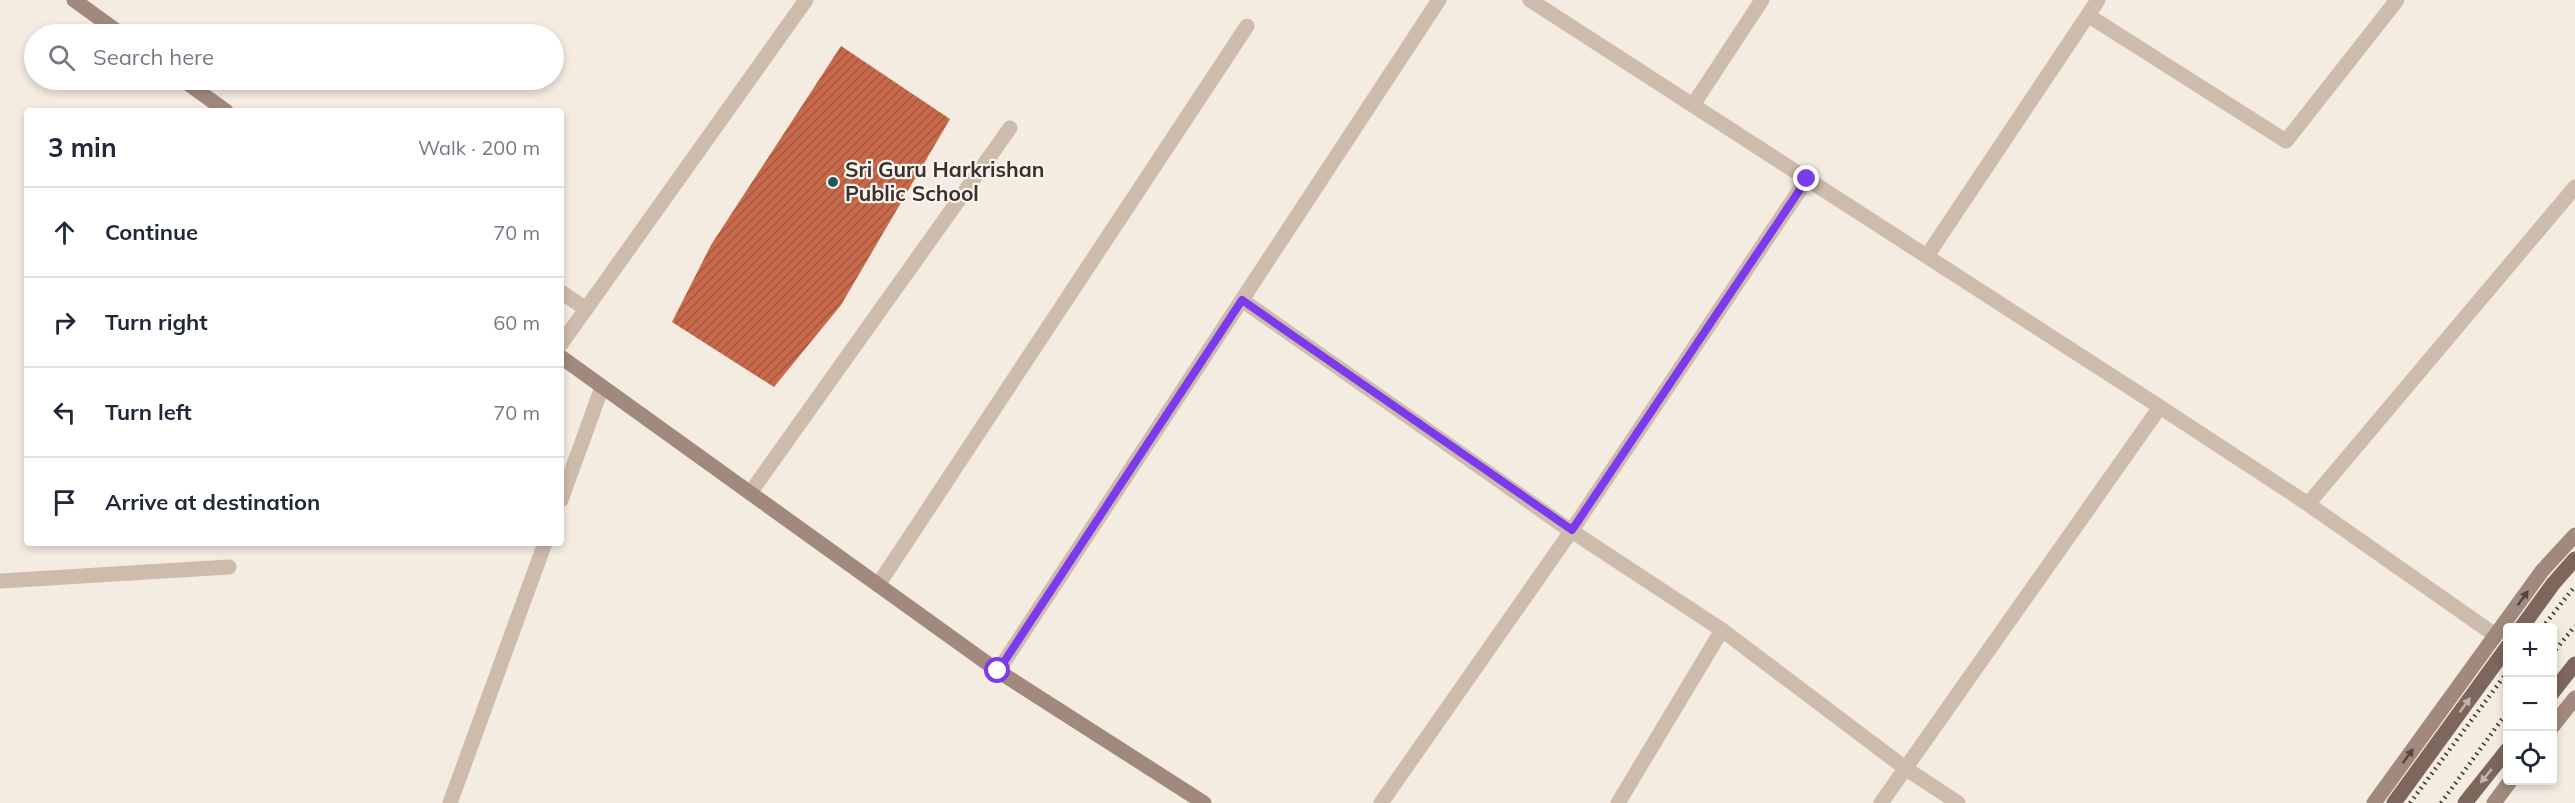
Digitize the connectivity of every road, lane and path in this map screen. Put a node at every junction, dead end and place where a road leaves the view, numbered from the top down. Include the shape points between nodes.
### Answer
1 (74, 0) edge
2 (806, 0) edge
3 (1438, 0) edge
4 (1530, 0) edge
5 (1762, 0) edge
6 (2098, 0) edge
7 (2397, 0) edge
8 (2089, 16) junction
9 (108, 24) edge
10 (1247, 26) dead end
11 (197, 90) edge
12 (1693, 105) junction
13 (222, 108) edge
14 (1010, 128) dead end
15 (1807, 179) junction
16 (2575, 187) edge
17 (1927, 256) junction
18 (564, 294) edge
19 (1242, 300) junction
20 (586, 309) junction
21 (564, 340) edge
22 (564, 359) edge
23 (602, 387) junction
24 (2160, 407) junction
25 (564, 492) edge
26 (750, 493) junction
27 (2308, 504) junction
28 (1572, 530) junction
29 (2575, 535) edge
30 (544, 546) edge
31 (2575, 559) edge
32 (229, 567) dead end
33 (0, 581) edge
34 (878, 585) junction
35 (2524, 623) edge
36 (1722, 630) junction
37 (2495, 635) junction
38 (2503, 653) edge
39 (2575, 664) edge
40 (998, 671) junction
41 (2557, 688) edge
42 (2575, 698) edge
43 (2557, 722) edge
44 (2503, 755) edge
45 (1905, 768) junction
46 (2507, 785) edge
47 (450, 803) edge
48 (1204, 803) edge
49 (1381, 803) edge
50 (1618, 803) edge
51 (1881, 803) edge
52 (1958, 803) edge
53 (2374, 803) edge
54 (2394, 803) edge
55 (2465, 803) edge
56 (2494, 803) edge

1 - 9 street
2 - 20 street
3 - 19 street
4 - 12 street
5 - 12 street
6 - 8 street
7 - 8 street via 2286,141
8 - 17 street
10 - 34 street
11 - 13 street
12 - 15 street
14 - 26 street
15 - 17 street
15 - 28 street
16 - 27 street
17 - 24 street
18 - 20 street
19 - 28 street
19 - 40 street
20 - 21 street
22 - 23 street
23 - 25 street
23 - 26 street
24 - 27 street
24 - 45 street
26 - 34 street
27 - 37 street
28 - 36 street
28 - 49 street
37 -> 29 street via 2542,571
30 - 47 street
31 - 35 main road
32 - 33 street
34 - 40 street
36 - 45 street
36 - 50 street
53 -> 37 street
54 -> 38 main road
39 - 41 main road
40 - 48 street
42 - 43 street
44 -> 55 main road
45 - 51 street
45 - 52 street
46 - 56 street

